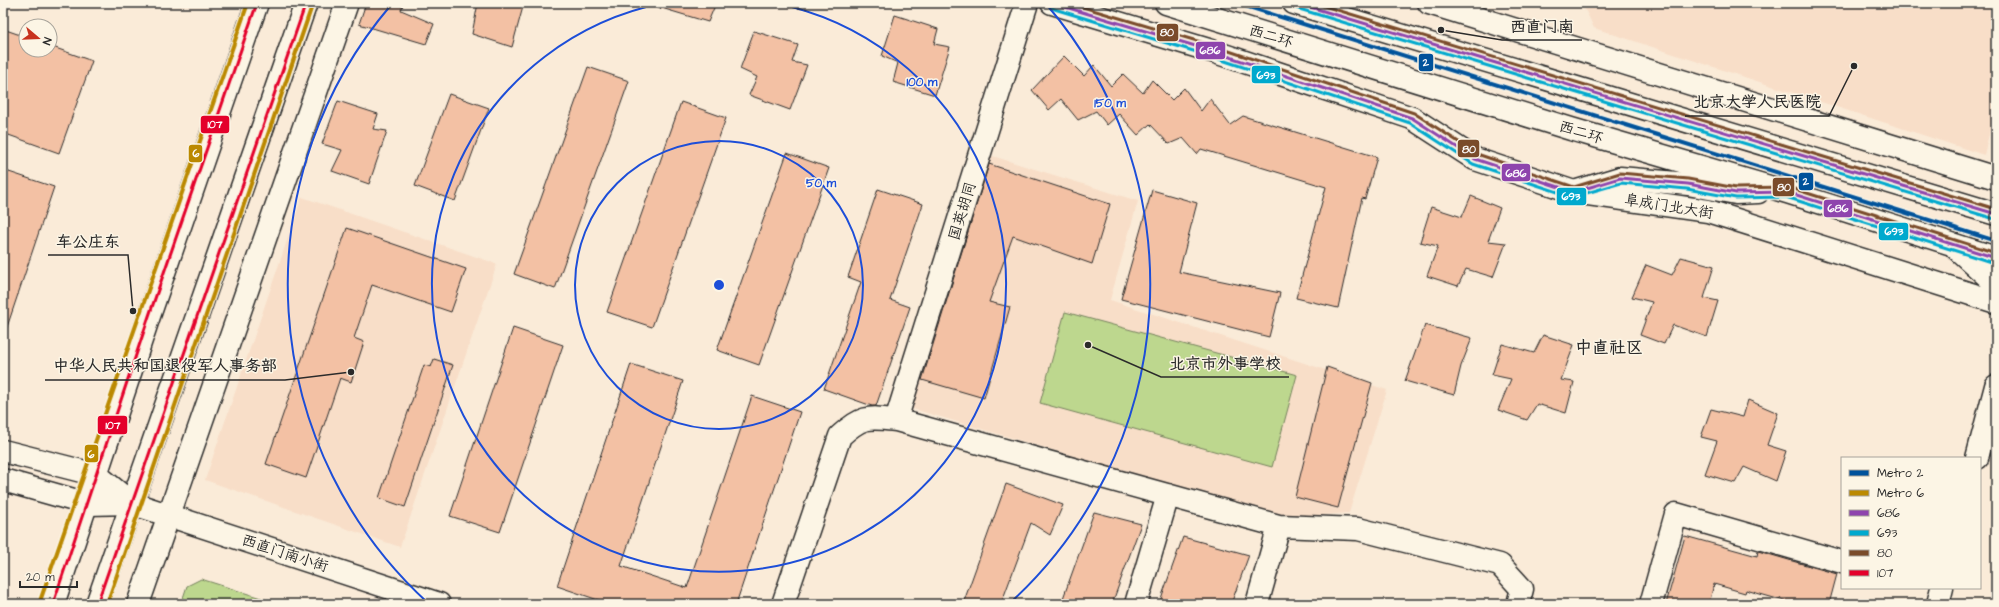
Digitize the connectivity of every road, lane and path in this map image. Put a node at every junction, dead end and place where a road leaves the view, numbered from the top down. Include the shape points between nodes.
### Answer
1 (257, 3) edge
2 (306, 3) edge
3 (347, 3) edge
4 (1027, 3) edge
5 (1052, 3) edge
6 (1166, 3) edge
7 (1429, 3) edge
8 (1297, 4) edge
9 (1996, 178) edge
10 (1574, 192) junction
11 (1787, 192) junction
12 (1996, 214) edge
13 (1943, 242) junction
14 (1996, 258) edge
15 (1996, 284) edge
16 (1996, 302) edge
17 (1996, 386) edge
18 (896, 420) junction
19 (3, 451) edge
20 (1977, 457) edge
21 (97, 475) junction
22 (3, 480) edge
23 (1168, 495) junction
24 (132, 503) junction
25 (88, 504) junction
26 (168, 515) junction
27 (1278, 526) junction
28 (1841, 562) edge
29 (53, 604) edge
30 (97, 604) edge
31 (138, 604) edge
32 (439, 604) edge
33 (783, 604) edge
34 (1136, 604) edge
35 (1257, 604) edge
36 (1518, 604) edge
37 (1651, 604) edge

1 - 21 main road
2 - 24 main road
3 - 26 main road
4 - 18 main road, 国英胡同
5 - 10 main road, 阜成门北大街 via 1212,51 1412,118 1474,159
6 - 11 main road, 西二环 via 1571,129
7 - 9 main road
8 - 12 main road
10 - 11 main road via 1620,178 1688,184 1736,193
10 - 16 main road, 阜成门北大街 via 1708,211
11 - 13 main road, 西二环
13 - 14 main road, 西二环
13 - 15 main road via 1958,249
17 - 20 main road
18 - 23 main road
18 - 33 main road via 870,417 852,425 840,436
19 - 21 main road, 西直门南小街
21 - 24 main road, 西直门南小街
21 - 25 main road
22 - 25 main road, 西直门南小街
23 - 27 main road
23 - 34 main road
24 - 25 main road, 西直门南小街
24 - 26 main road, 西直门南小街
24 - 30 main road
25 - 29 main road
26 - 31 main road
26 - 32 main road, 西直门南小街
27 - 35 main road
27 - 36 main road via 1358,529 1500,565 1522,589
28 - 37 main road via 1676,514

